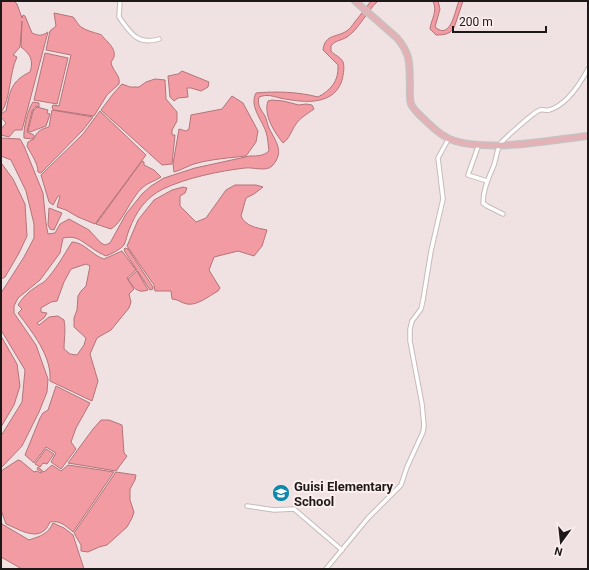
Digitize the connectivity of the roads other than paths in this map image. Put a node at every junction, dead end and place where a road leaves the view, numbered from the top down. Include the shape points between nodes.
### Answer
1 (120, 1) edge
2 (355, 1) edge
3 (158, 39) dead end
4 (588, 69) edge
5 (588, 136) edge
6 (449, 138) junction
7 (479, 144) junction
8 (499, 146) junction
9 (487, 181) junction
10 (502, 214) dead end
11 (247, 506) dead end
12 (342, 550) junction
13 (326, 569) edge

1 - 3 street via 119,17 132,35 140,40
2 - 6 main road via 403,45 409,57 409,95 413,108 435,130
4 - 8 street via 570,95 550,110 540,110
5 - 8 main road
6 - 7 main road
6 - 12 street via 438,158 443,199 423,300 410,329 422,404 423,432 401,485 368,518
7 - 8 main road
7 - 9 street via 468,175
8 - 9 street
9 - 10 street via 484,203
11 - 12 street via 274,510 294,509
12 - 13 street

